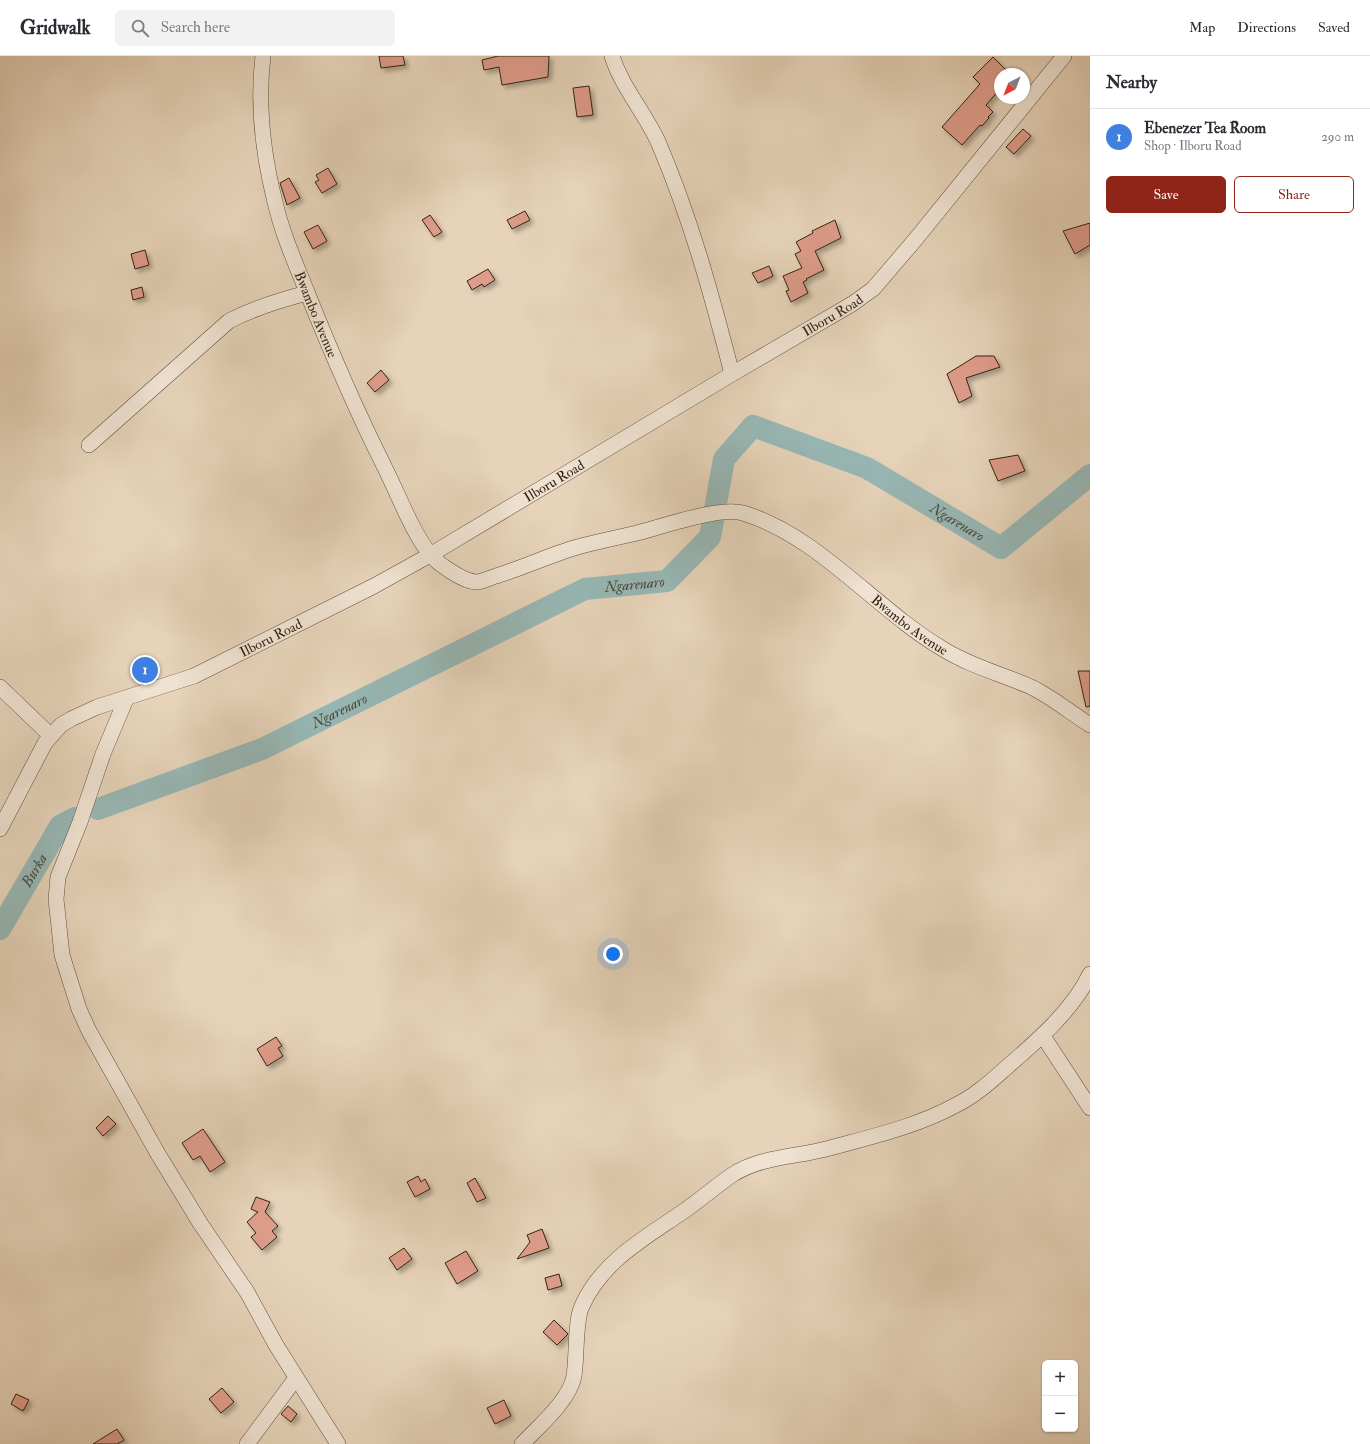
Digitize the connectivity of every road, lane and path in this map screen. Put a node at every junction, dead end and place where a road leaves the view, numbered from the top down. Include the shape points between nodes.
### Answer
1 (263, 56) edge
2 (612, 56) edge
3 (1064, 56) edge
4 (307, 293) junction
5 (732, 374) junction
6 (90, 445) dead end
7 (430, 555) junction
8 (0, 687) edge
9 (126, 699) junction
10 (1090, 725) edge
11 (51, 736) junction
12 (0, 829) edge
13 (1090, 974) edge
14 (1043, 1036) junction
15 (1090, 1108) edge
16 (296, 1378) junction
17 (247, 1444) edge
18 (338, 1444) edge
19 (522, 1444) edge

1 - 4 street, Bwambo Avenue via 259,84 261,126 268,170 282,228
2 - 5 street via 622,79 659,144 689,219
3 - 5 street, Ilboru Road via 949,200 873,289 823,323
4 - 6 street via 272,302 229,321
4 - 7 street, Bwambo Avenue via 350,395
5 - 7 street, Ilboru Road
7 - 9 street, Ilboru Road via 228,660 194,676
7 - 10 street, Bwambo Avenue via 468,581 478,582 574,548 697,516 738,511 767,522 799,539 919,634 945,650 973,665 1036,690
8 - 11 street
9 - 11 street, Ilboru Road via 70,719
9 - 16 street via 58,877 56,899 62,955 79,1009 89,1031 158,1154 200,1223 247,1292
11 - 12 street, Ilboru Road via 25,779
13 - 14 street via 1085,984
14 - 15 street
14 - 19 street via 988,1083 958,1104 932,1117 876,1136 755,1164 732,1175 616,1258 592,1286 581,1308 574,1378 569,1389 561,1402
16 - 17 street
16 - 18 street

